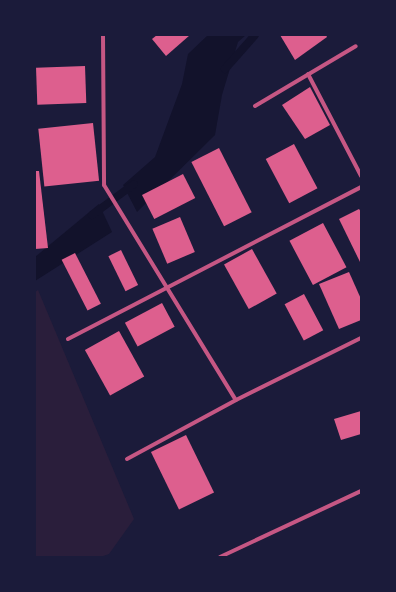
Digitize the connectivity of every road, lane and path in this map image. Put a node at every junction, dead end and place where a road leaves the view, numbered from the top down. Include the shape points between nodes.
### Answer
1 (103, 35) edge
2 (356, 46) dead end
3 (308, 74) junction
4 (255, 106) dead end
5 (361, 176) edge
6 (361, 187) edge
7 (166, 288) junction
8 (361, 338) edge
9 (68, 339) dead end
10 (236, 400) junction
11 (127, 459) dead end
12 (361, 492) edge
13 (220, 557) edge

1 - 7 street via 106,189
2 - 3 street
3 - 4 street
3 - 5 street
6 - 7 street
7 - 9 street
7 - 10 street
8 - 10 street
10 - 11 street
12 - 13 street

